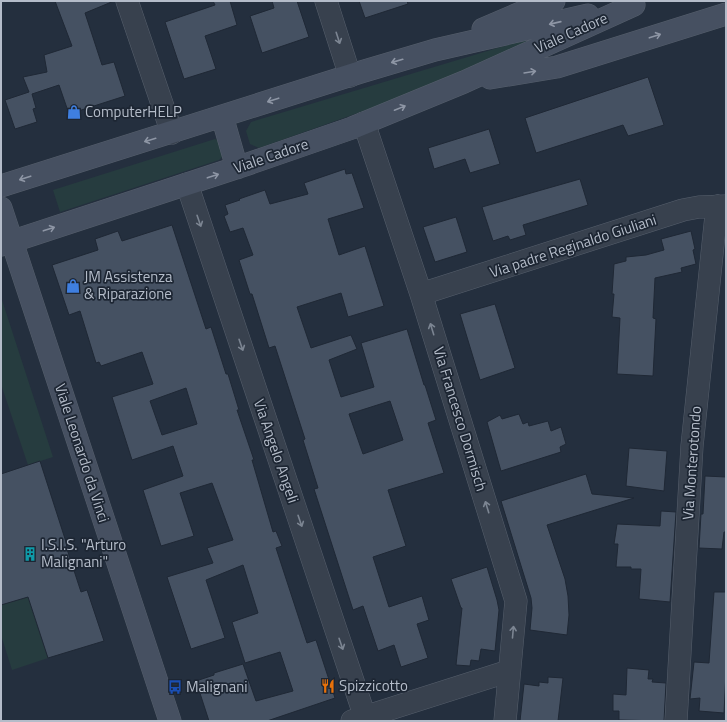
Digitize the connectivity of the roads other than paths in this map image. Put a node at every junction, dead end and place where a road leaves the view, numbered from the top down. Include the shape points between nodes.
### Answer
1 (127, 1) edge
2 (326, 1) edge
3 (554, 1) edge
4 (641, 3) edge
5 (726, 14) edge
6 (435, 50) junction
7 (350, 76) junction
8 (464, 82) junction
9 (227, 115) junction
10 (364, 123) junction
11 (172, 133) junction
12 (243, 166) junction
13 (187, 184) junction
14 (1, 186) edge
15 (721, 206) edge
16 (1, 208) edge
17 (7, 243) edge
18 (421, 294) junction
19 (509, 671) junction
20 (359, 719) edge
21 (170, 721) edge
22 (505, 721) edge
23 (676, 721) edge

1 - 11 street
2 -> 7 street
3 - 6 main road
4 -> 6 main road, Viale Cadore
4 - 8 main road, Viale Cadore
8 -> 5 main road via 557,67
6 -> 7 main road, Viale Cadore
7 -> 9 main road, Viale Cadore
10 -> 8 main road, Viale Cadore
9 - 11 main road, Viale Cadore
9 - 12 main road
10 - 12 main road, Viale Cadore
10 - 18 street, Via Francesco Dormisch
11 -> 14 main road, Viale Cadore
13 -> 12 main road, Viale Cadore
17 -> 13 main road, Viale Cadore
13 -> 20 street, Via Angelo Angeli
15 - 18 street, Via padre Reginaldo Giuliani via 683,210
15 - 23 street, Via Monterotondo via 692,446
16 - 17 main road, Viale Leonardo da Vinci
17 - 21 main road, Viale Leonardo da Vinci
19 -> 18 street, Via Francesco Dormisch via 516,601
19 - 20 street
19 - 22 street, Via Francesco Dormisch

